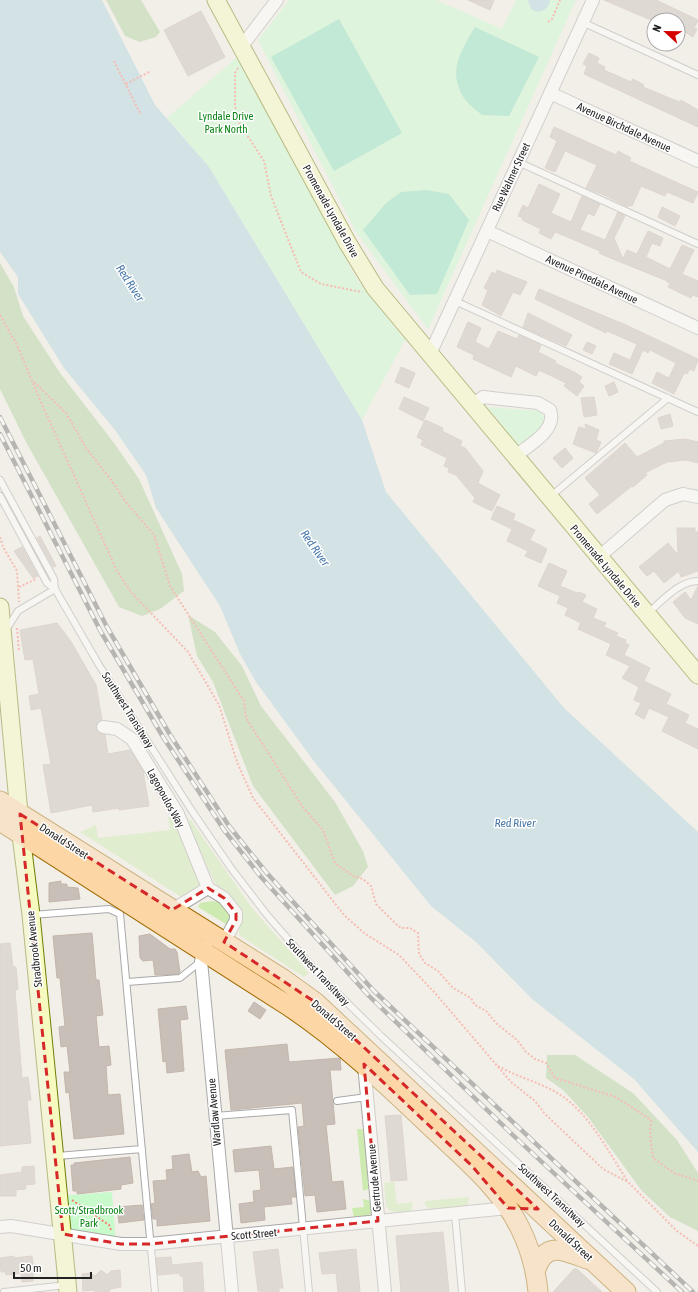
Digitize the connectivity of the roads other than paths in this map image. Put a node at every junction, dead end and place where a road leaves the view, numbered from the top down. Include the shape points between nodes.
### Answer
1 (216, 0) edge
2 (277, 0) edge
3 (593, 0) edge
4 (582, 22) junction
5 (245, 52) junction
6 (698, 75) edge
7 (550, 93) junction
8 (698, 161) edge
9 (518, 162) junction
10 (487, 231) junction
11 (698, 244) edge
12 (454, 301) junction
13 (698, 328) edge
14 (430, 354) junction
15 (668, 398) junction
16 (472, 405) junction
17 (698, 412) edge
18 (515, 456) junction
19 (0, 480) edge
20 (0, 496) edge
21 (698, 497) edge
22 (549, 498) junction
23 (599, 556) junction
24 (698, 581) edge
25 (55, 589) junction
26 (0, 607) edge
27 (647, 614) junction
28 (3, 635) junction
29 (3, 667) edge
30 (698, 675) edge
31 (103, 727) dead end
32 (140, 763) dead end
33 (152, 771) junction
34 (0, 801) edge
35 (20, 814) junction
36 (0, 821) edge
37 (21, 835) junction
38 (208, 888) junction
39 (172, 910) junction
40 (31, 916) junction
41 (210, 948) junction
42 (127, 982) junction
43 (364, 1064) junction
44 (367, 1098) junction
45 (337, 1101) dead end
46 (215, 1116) junction
47 (142, 1149) junction
48 (55, 1156) junction
49 (508, 1208) junction
50 (538, 1209) junction
51 (455, 1214) junction
52 (378, 1221) junction
53 (0, 1227) edge
54 (303, 1230) junction
55 (63, 1234) junction
56 (227, 1236) junction
57 (150, 1244) junction
58 (594, 1261) junction
59 (536, 1269) junction
60 (68, 1289) edge
61 (4, 1292) edge
62 (155, 1292) edge
63 (232, 1292) edge
64 (309, 1292) edge
65 (385, 1292) edge
66 (462, 1292) edge
67 (538, 1292) edge
68 (626, 1292) edge
69 (656, 1292) edge

1 - 5 street, Promenade Lyndale Drive
2 - 5 street
3 - 4 street, Rue Walmer Street
4 - 6 lane
4 - 7 street, Rue Walmer Street
5 - 14 street, Promenade Lyndale Drive via 347,242 375,288
7 - 8 street, Avenue Birchdale Avenue
7 - 9 street, Rue Walmer Street
9 - 10 street, Rue Walmer Street
9 - 11 lane
10 - 12 street, Rue Walmer Street
10 - 13 street, Avenue Pinedale Avenue
12 - 14 street, Rue Walmer Street
12 - 15 lane
14 - 16 street, Promenade Lyndale Drive
15 - 17 lane
15 - 22 lane
16 - 18 street, Promenade Lyndale Drive
16 - 18 street via 483,397 538,403 550,410 552,419 547,430
18 - 22 street, Promenade Lyndale Drive
19 - 25 lane, Southwest Transitway via 54,580
20 - 25 lane, Southwest Transitway via 47,584
21 - 23 street via 683,494 665,500
22 - 23 street, Promenade Lyndale Drive
23 - 27 street, Promenade Lyndale Drive
24 - 27 lane via 683,584
25 - 28 lane via 18,610
25 - 69 lane, Southwest Transitway via 99,665 192,811 267,915 322,978 381,1036
26 - 28 street, Stradbrook Avenue
27 - 30 street, Promenade Lyndale Drive
28 - 29 street, Stradbrook Avenue
29 - 35 street, Stradbrook Avenue
31 - 33 street, Lagopoulos Way via 117,729 132,739
32 - 33 lane
33 - 38 street, Lagopoulos Way via 178,814
34 - 35 main road, Donald Street
35 - 37 street, Stradbrook Avenue
35 - 39 main road, Donald Street
36 - 37 main road, Donald Street
37 - 40 street, Stradbrook Avenue
37 - 41 main road, Donald Street
38 - 39 street
38 - 41 street via 224,898 236,913 236,920
39 - 41 main road, Donald Street
40 - 42 lane via 109,909 120,914
40 - 48 street, Stradbrook Avenue
41 - 42 lane via 180,978
41 - 43 main road, Donald Street via 319,1027
41 - 46 street, Wardlaw Avenue
41 - 50 main road, Donald Street via 315,1002
42 - 47 lane
43 - 44 street, Gertrude Avenue
43 - 49 main road, Donald Street via 472,1166
44 - 45 lane
44 - 52 street, Gertrude Avenue
46 - 54 lane via 292,1110
46 - 56 street, Wardlaw Avenue
47 - 48 lane
47 - 57 lane
48 - 55 street, Stradbrook Avenue
49 - 50 main road
49 - 51 street, Scott Street
49 - 59 main road, Donald Street via 520,1228
50 - 58 main road, Donald Street
51 - 52 street, Scott Street
51 - 66 lane
52 - 54 street, Scott Street
52 - 65 street, Gertrude Avenue
53 - 55 street, Scott Street via 12,1226
54 - 56 street, Scott Street
54 - 64 lane
55 - 57 street, Scott Street via 121,1244
55 - 60 street, Stradbrook Avenue
56 - 57 street, Scott Street
56 - 63 street, Wardlaw Avenue
57 - 62 lane
58 - 59 main road via 556,1249 539,1259
58 - 68 main road, Donald Street
59 - 67 main road, Donald Street
60 - 61 lane

